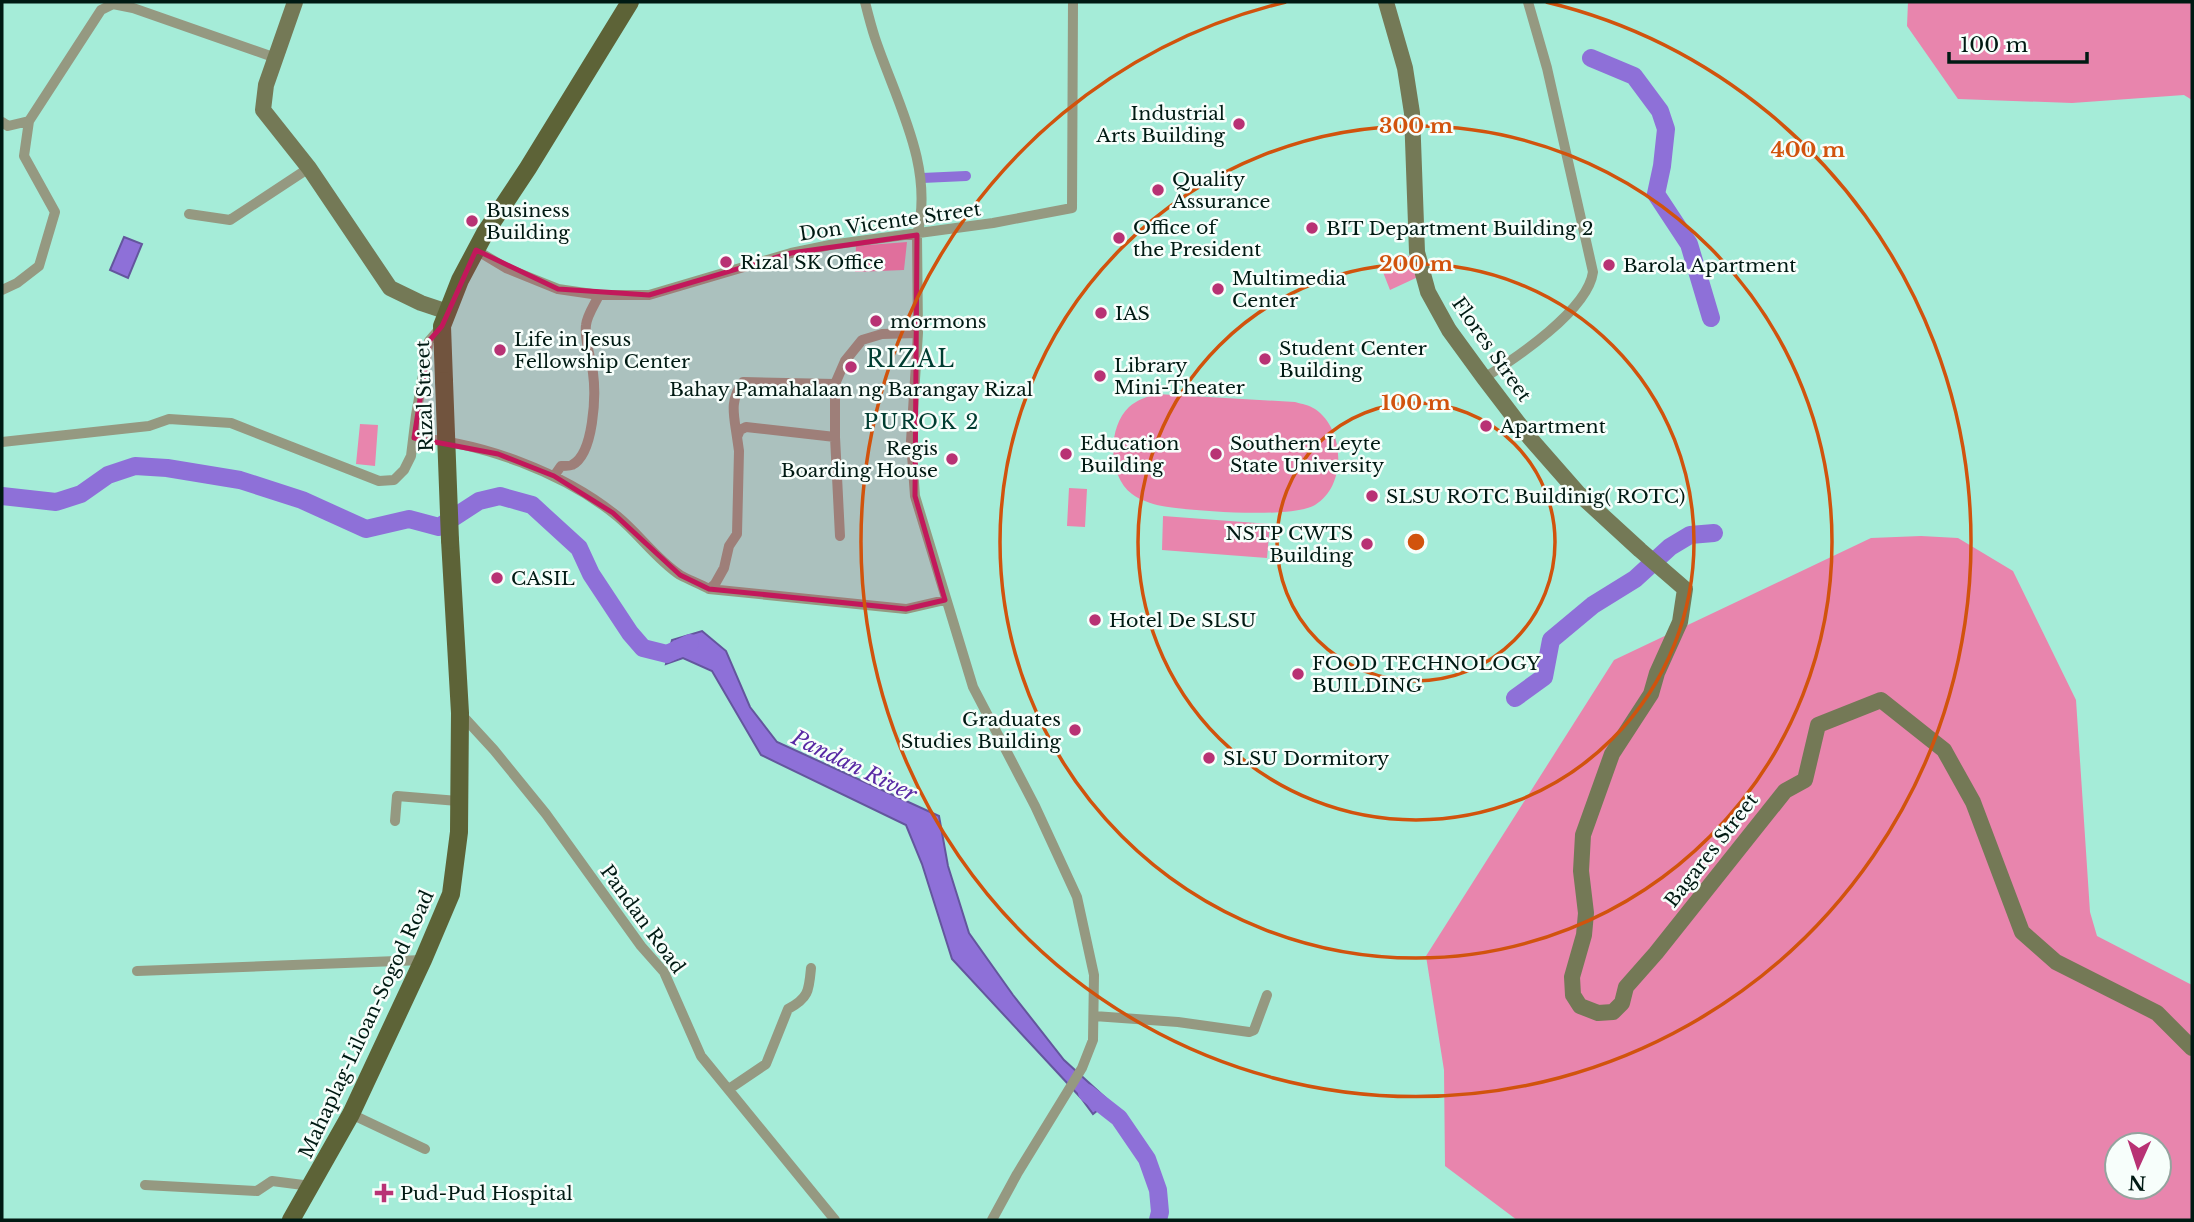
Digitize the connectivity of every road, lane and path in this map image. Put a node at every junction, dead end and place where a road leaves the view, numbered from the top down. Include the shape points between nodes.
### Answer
1 (295, 2) edge
2 (630, 2) edge
3 (865, 2) edge
4 (1073, 2) edge
5 (1386, 2) edge
6 (1528, 2) edge
7 (275, 58) junction
8 (29, 121) junction
9 (2, 122) edge
10 (309, 168) junction
11 (189, 214) dead end
12 (917, 234) junction
13 (476, 250) junction
14 (2, 290) edge
15 (600, 295) junction
16 (445, 319) junction
17 (918, 333) junction
18 (1484, 378) junction
19 (835, 384) junction
20 (737, 437) junction
21 (835, 437) junction
22 (414, 438) junction
23 (2, 442) edge
24 (554, 476) junction
25 (840, 536) dead end
26 (1640, 550) joint
27 (709, 589) junction
28 (945, 600) junction
29 (460, 713) junction
30 (458, 801) junction
31 (395, 821) dead end
32 (423, 960) junction
33 (811, 968) dead end
34 (137, 971) dead end
35 (1267, 995) dead end
36 (1094, 1016) junction
37 (2192, 1048) edge
38 (729, 1089) junction
39 (351, 1114) junction
40 (425, 1149) dead end
41 (145, 1185) dead end
42 (311, 1186) junction
43 (290, 1220) edge
44 (835, 1220) edge
45 (992, 1220) edge

1 - 7 street
2 - 13 main road, Rizal Street
3 - 12 street via 920,168
4 - 12 street, Don Vicente Street via 1072,208
5 - 18 street, Flores Street via 1412,113 1417,252 1428,292
6 - 18 street via 1590,248 1592,283 1568,314
7 - 8 street via 113,4 101,10
7 - 10 street via 263,110
8 - 9 street via 8,126
8 - 14 street via 24,156 55,212 39,266
10 - 11 street via 230,220
10 - 16 street via 390,288
12 - 15 street, Don Vicente Street via 792,253 649,295
12 - 17 street
13 - 15 street, Don Vicente Street via 558,289
13 - 16 main road, Rizal Street
15 - 24 street via 586,322 594,404 588,438 572,466 561,467
16 - 22 street via 429,341
16 - 29 main road, Rizal Street, bridge
17 - 19 street via 862,340 845,361
17 - 28 street via 912,440 915,496
18 - 26 street, Flores Street via 1579,494
19 - 20 street via 743,382 733,405
19 - 21 street
20 - 21 street via 746,427
20 - 27 street via 737,534 724,568
21 - 25 street
22 - 23 street via 404,470 394,480 379,481 231,423 169,419 149,426
22 - 24 street via 498,454
24 - 27 street via 614,513 680,575
26 - 37 street, Bagares Street via 1685,589 1680,622 1651,694 1612,754 1583,835 1581,871 1587,913 1572,977 1573,995 1580,1006 1598,1013 1613,1012 1622,1003 1626,987 1785,791 1805,780 1818,724 1881,700 1944,750 1973,802 2022,932 2056,962 2157,1013
27 - 28 street via 906,609
28 - 36 street via 973,687 1077,897 1094,975
29 - 30 main road, Mahaplag-Liloan-Sogod Road
29 - 38 street, Pandan Road via 546,814 664,972 701,1056
30 - 31 street via 397,796
30 - 32 main road, Mahaplag-Liloan-Sogod Road via 451,894
32 - 34 street
32 - 39 main road, Mahaplag-Liloan-Sogod Road
33 - 38 street via 809,990 801,1002 788,1009 766,1064
35 - 36 street via 1254,1030 1249,1032 1178,1021
36 - 45 street via 1093,1040 1082,1068
38 - 44 street, Pandan Road
39 - 40 street
39 - 42 main road, Mahaplag-Liloan-Sogod Road
41 - 42 street via 257,1191 272,1181
42 - 43 main road, Mahaplag-Liloan-Sogod Road

